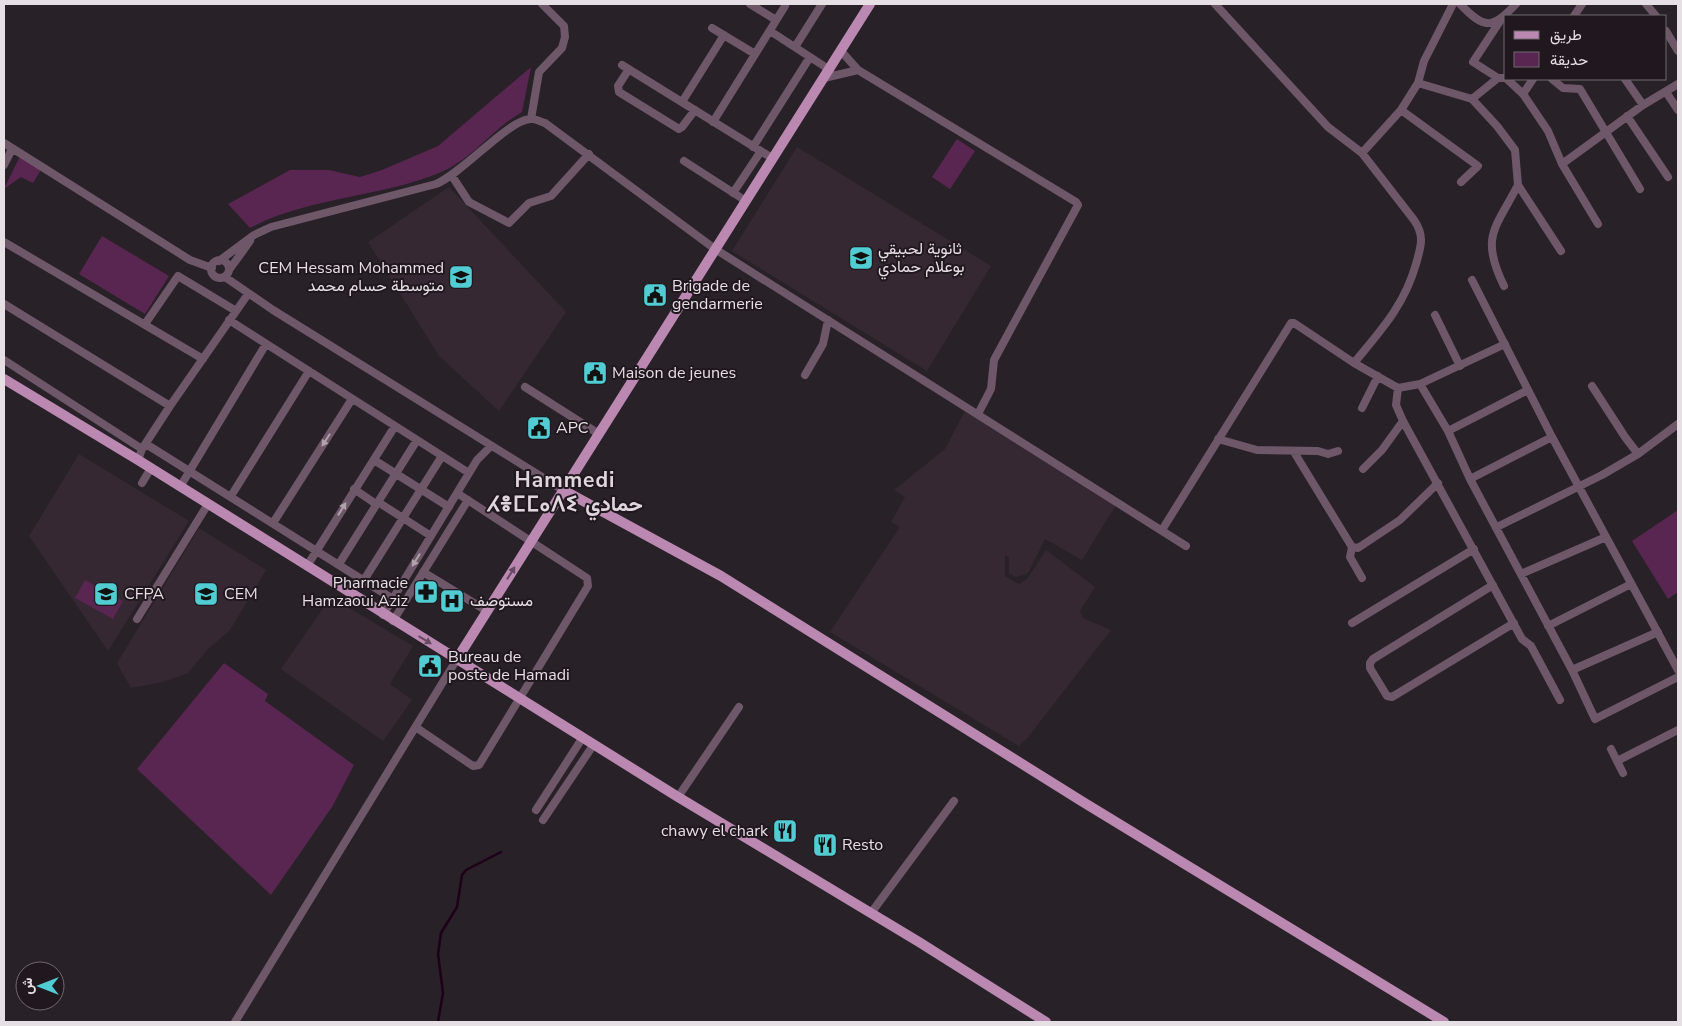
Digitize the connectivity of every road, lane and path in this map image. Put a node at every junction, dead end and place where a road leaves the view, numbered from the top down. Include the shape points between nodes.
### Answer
1 (542, 4) edge
2 (750, 4) edge
3 (822, 4) edge
4 (870, 4) edge
5 (1215, 4) edge
6 (1453, 4) edge
7 (1460, 4) edge
8 (1516, 4) edge
9 (1582, 4) edge
10 (1646, 4) edge
11 (785, 6) dead end
12 (1505, 15) edge
13 (1575, 15) edge
14 (1655, 15) edge
15 (1504, 16) edge
16 (776, 20) junction
17 (1500, 20) junction
18 (712, 28) dead end
19 (770, 31) junction
20 (1667, 33) edge
21 (724, 35) junction
22 (795, 47) junction
23 (841, 51) junction
24 (1678, 51) edge
25 (755, 54) junction
26 (810, 57) junction
27 (858, 70) junction
28 (827, 74) junction
29 (1504, 78) edge
30 (1506, 80) edge
31 (1532, 80) edge
32 (1553, 80) edge
33 (1626, 80) edge
34 (1418, 83) junction
35 (1678, 84) edge
36 (1666, 92) junction
37 (1524, 94) junction
38 (1472, 99) junction
39 (682, 102) junction
40 (1643, 105) junction
41 (695, 110) junction
42 (1401, 110) junction
43 (1678, 110) edge
44 (1627, 116) junction
45 (531, 119) junction
46 (713, 122) junction
47 (681, 128) junction
48 (1607, 133) junction
49 (687, 137) dead end
50 (4, 143) edge
51 (753, 147) junction
52 (12, 149) junction
53 (761, 151) junction
54 (589, 154) junction
55 (1362, 154) junction
56 (772, 158) junction
57 (684, 161) dead end
58 (1562, 164) junction
59 (4, 165) edge
60 (452, 176) junction
61 (1668, 177) dead end
62 (1461, 182) dead end
63 (1518, 185) junction
64 (1640, 189) dead end
65 (733, 193) junction
66 (746, 201) junction
67 (1598, 224) dead end
68 (254, 235) junction
69 (4, 242) edge
70 (715, 248) junction
71 (1561, 251) dead end
72 (219, 261) junction
73 (212, 268) junction
74 (227, 273) junction
75 (1472, 280) dead end
76 (1504, 286) dead end
77 (248, 294) junction
78 (4, 304) edge
79 (236, 311) junction
80 (1435, 314) dead end
81 (229, 320) junction
82 (828, 320) junction
83 (145, 324) junction
84 (266, 344) junction
85 (1505, 344) junction
86 (202, 359) junction
87 (4, 360) edge
88 (1354, 363) junction
89 (1460, 366) junction
90 (309, 371) junction
91 (806, 374) dead end
92 (1378, 376) junction
93 (4, 379) edge
94 (1420, 384) junction
95 (1592, 386) dead end
96 (525, 387) dead end
97 (1398, 388) junction
98 (1528, 390) junction
99 (352, 399) junction
100 (170, 406) junction
101 (1362, 408) dead end
102 (978, 414) junction
103 (1403, 421) junction
104 (1678, 424) edge
105 (395, 426) junction
106 (1448, 431) junction
107 (599, 434) junction
108 (1552, 437) junction
109 (1218, 439) junction
110 (418, 440) junction
111 (144, 446) junction
112 (490, 447) junction
113 (1338, 451) dead end
114 (1294, 452) junction
115 (1638, 454) junction
116 (442, 456) junction
117 (138, 460) junction
118 (374, 460) junction
119 (151, 468) junction
120 (1363, 469) dead end
121 (189, 470) junction
122 (396, 474) junction
123 (469, 474) junction
124 (1470, 478) junction
125 (142, 483) dead end
126 (1438, 483) junction
127 (180, 486) junction
128 (1578, 487) junction
129 (421, 489) junction
130 (354, 490) junction
131 (563, 490) junction
132 (457, 493) junction
133 (230, 496) junction
134 (468, 500) junction
135 (377, 503) junction
136 (208, 504) junction
137 (449, 507) junction
138 (403, 518) junction
139 (272, 523) junction
140 (1497, 527) junction
141 (1162, 530) junction
142 (431, 536) junction
143 (1606, 537) junction
144 (531, 542) junction
145 (1186, 546) dead end
146 (1355, 548) junction
147 (1474, 549) junction
148 (317, 550) junction
149 (339, 564) junction
150 (307, 566) junction
151 (423, 572) junction
152 (1521, 574) junction
153 (1362, 578) dead end
154 (364, 580) junction
155 (1631, 584) junction
156 (1493, 585) junction
157 (393, 599) junction
158 (487, 611) junction
159 (384, 615) junction
160 (137, 619) dead end
161 (393, 621) junction
162 (1352, 623) dead end
163 (1514, 623) junction
164 (1548, 626) junction
165 (1658, 632) junction
166 (458, 659) junction
167 (1572, 670) junction
168 (1678, 670) edge
169 (1678, 677) edge
170 (521, 699) junction
171 (1560, 700) dead end
172 (739, 708) dead end
173 (417, 728) junction
174 (1678, 730) edge
175 (583, 737) junction
176 (594, 744) junction
177 (1611, 749) dead end
178 (1617, 761) junction
179 (1623, 773) dead end
180 (678, 797) junction
181 (954, 801) dead end
182 (536, 810) dead end
183 (543, 820) dead end
184 (872, 913) junction
185 (235, 1022) edge
186 (1046, 1022) edge
187 (1444, 1022) edge

1 - 45 street via 564,26 565,37 562,48 539,72
2 - 16 street
3 - 22 street
4 - 23 main road
5 - 55 street via 1328,127
6 - 34 street via 1424,61
7 - 17 street via 1479,22
8 - 12 street
9 - 13 street
10 - 14 street
11 - 16 street
15 - 17 street
16 - 19 street
17 - 29 street via 1473,62
18 - 21 street
19 - 22 street
19 - 25 street
20 - 24 street
21 - 25 street
21 - 39 street
22 - 26 street
23 - 27 street
23 - 28 main road
25 - 46 street
26 - 28 street
26 - 51 street
27 - 28 street
27 - 102 street via 1078,205 994,360 991,389
28 - 56 main road
29 - 38 street
30 - 37 street
31 - 37 street
32 - 48 street via 1563,88 1580,89
33 - 40 street
34 - 38 street
34 - 42 street
35 - 36 street
36 - 40 street
36 - 43 street
37 - 58 street via 1548,131
38 - 63 street via 1514,150
39 - 41 street
39 - 47 street via 625,67 618,91
40 - 44 street
41 - 46 street
41 - 47 street
42 - 55 street
42 - 62 street via 1478,166
44 - 48 street
44 - 61 street
45 - 54 street via 545,123
45 - 60 street via 516,124
46 - 51 street
47 - 49 street
48 - 58 street
48 - 64 street
50 - 52 street
51 - 53 street
52 - 59 street
52 - 73 street via 190,260
53 - 56 street
53 - 65 street
54 - 60 street via 552,196 529,203 509,223 469,202
54 - 70 street
55 - 88 street via 1414,220 1422,239 1411,281 1395,313
56 - 66 main road
57 - 65 street
58 - 67 street
60 - 68 street via 430,186 279,225
63 - 71 street
63 - 76 street via 1492,236 1490,250
65 - 66 street
66 - 70 main road
68 - 72 street
68 - 74 street
69 - 83 street
70 - 82 street
70 - 107 main road
72 - 73 street
72 - 74 street via 226,263
73 - 74 street via 216,277
74 - 77 street
75 - 85 street
77 - 79 street
77 - 112 street
78 - 100 street
79 - 81 street
79 - 83 street via 178,276
80 - 89 street
81 - 84 street
81 - 86 street
82 - 91 street via 823,344
82 - 102 street
83 - 86 street
84 - 90 street
84 - 121 street
85 - 89 street
85 - 98 street
86 - 100 street
87 - 111 street
88 - 92 street
88 - 109 street via 1291,323
89 - 94 street
90 - 99 street
90 - 133 street
92 - 97 street
92 - 101 street
93 - 117 main road
94 - 97 street
94 - 106 street
95 - 115 street
96 - 107 street
97 - 103 street via 1396,405
98 - 106 street
98 - 108 street
99 - 105 street
99 -> 139 street
100 - 111 street
102 - 141 street
103 - 120 street
103 - 126 street
104 - 115 street
105 - 110 street
105 - 118 street
106 - 124 street
107 - 131 main road
108 - 124 street
108 - 128 street
109 - 114 street via 1256,450
109 - 141 street
110 - 116 street
110 - 122 street
111 - 117 street
111 - 121 street
112 - 123 street
112 - 131 street
113 - 114 street via 1328,454
114 - 146 street
115 - 128 street
116 - 123 street
116 - 129 street
117 - 119 main road
118 - 122 street
118 - 130 street
119 - 125 street
119 - 127 main road
121 - 127 street
121 - 133 street
122 - 129 street
122 - 135 street
123 - 132 street
124 - 140 street
126 - 146 street via 1400,520
126 - 147 street
127 - 136 main road
128 - 140 street
128 - 143 street
129 - 137 street
129 - 138 street
130 - 135 street
148 -> 130 street
131 - 144 main road
131 - 187 main road via 720,576 1091,808
132 - 134 street
132 - 137 street
133 - 139 street
134 - 144 street
134 - 151 street
135 - 138 street
135 - 149 street
136 - 150 main road
136 - 160 street
137 - 142 street
138 - 142 street
138 - 154 street
139 - 148 street
140 - 152 street
141 - 145 street
142 -> 157 street
143 - 152 street
143 - 155 street
158 -> 144 main road
144 - 170 street via 589,581
146 - 153 street via 1350,557
147 - 156 street
147 - 162 street
148 - 149 street
148 - 150 street
149 - 154 street
150 - 159 main road
151 - 158 street
151 - 161 street
152 - 164 street
154 - 157 street
155 - 164 street
155 - 165 street
156 - 163 street
156 - 163 street via 1373,659 1371,670 1386,696 1392,697
157 - 159 street
158 - 166 main road
159 - 161 main road
161 -> 166 main road
163 - 171 street via 1522,639 1532,646
164 - 167 street
165 - 167 street
165 - 168 street
166 - 170 main road
166 - 173 street
167 - 169 street via 1594,719
170 - 173 street via 476,766
170 - 175 main road
172 - 180 street
173 - 185 street
174 - 178 street
175 - 176 main road
175 - 182 street
176 - 180 main road
176 - 183 street
177 - 178 street
178 - 179 street
180 - 184 main road
181 - 184 street
184 - 186 main road

